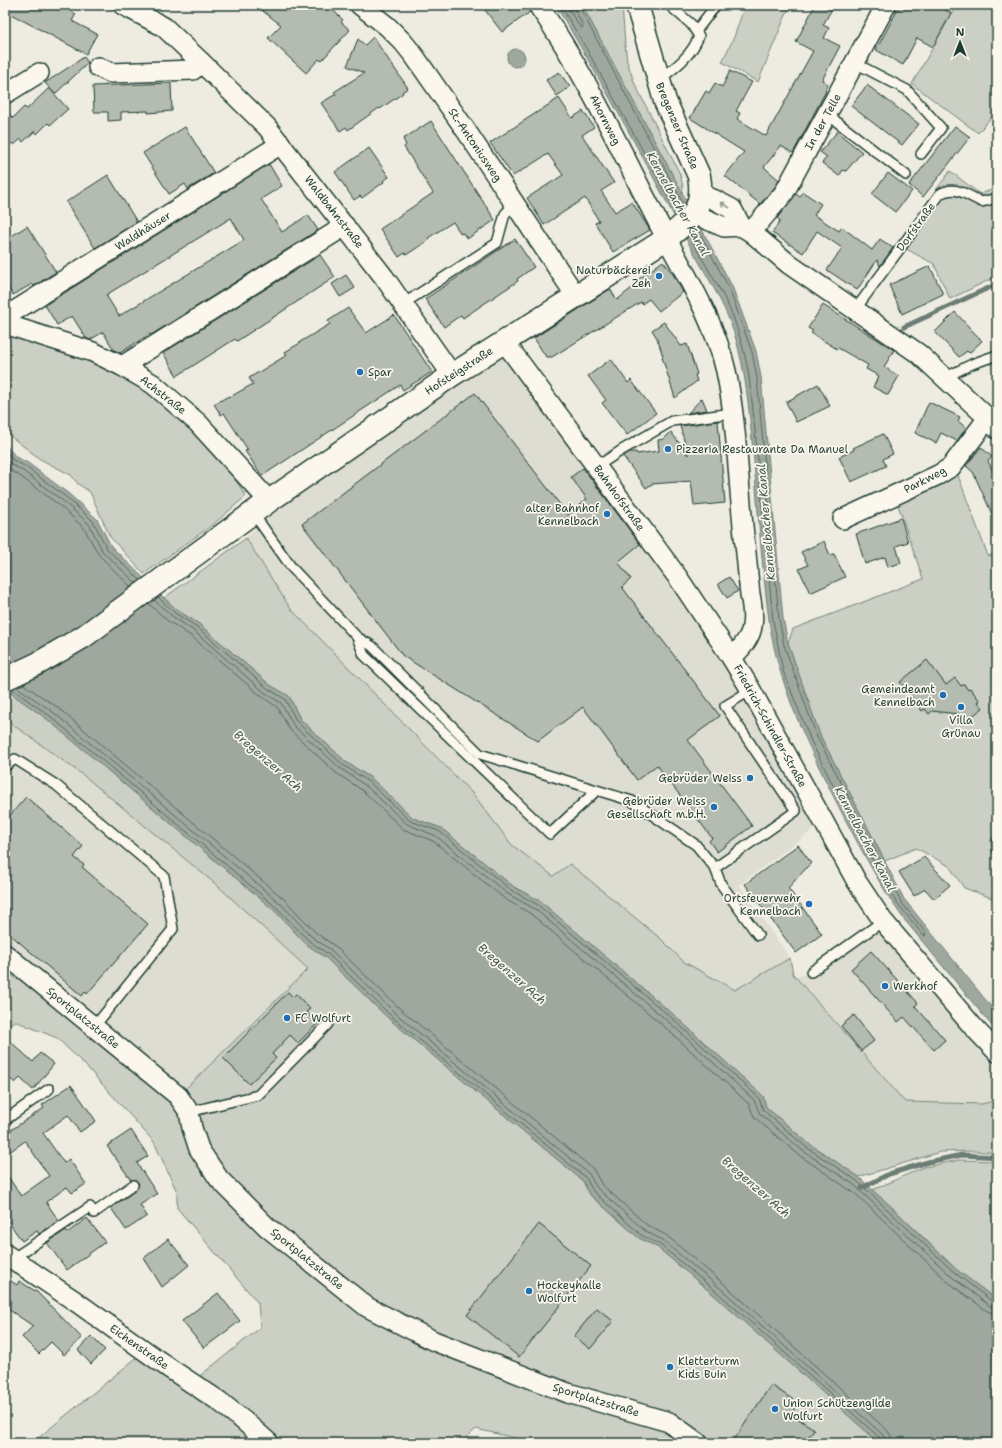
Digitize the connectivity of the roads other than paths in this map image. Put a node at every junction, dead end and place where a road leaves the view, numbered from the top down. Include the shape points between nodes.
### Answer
1 (123, 5) edge
2 (360, 5) edge
3 (538, 5) edge
4 (637, 5) edge
5 (669, 5) edge
6 (716, 5) edge
7 (886, 5) edge
8 (696, 31) junction
9 (202, 62) junction
10 (855, 63) junction
11 (98, 66) dead end
12 (38, 73) dead end
13 (658, 81) junction
14 (5, 94) edge
15 (828, 115) junction
16 (281, 144) junction
17 (921, 154) dead end
18 (906, 175) dead end
19 (997, 198) edge
20 (698, 203) junction
21 (514, 204) junction
22 (344, 226) junction
23 (746, 229) junction
24 (666, 239) junction
25 (576, 296) junction
26 (402, 304) junction
27 (856, 310) junction
28 (5, 317) edge
29 (5, 324) edge
30 (504, 342) junction
31 (997, 355) edge
32 (122, 366) junction
33 (452, 375) junction
34 (944, 378) junction
35 (733, 413) junction
36 (992, 423) edge
37 (596, 467) junction
38 (261, 507) junction
39 (843, 519) dead end
40 (356, 637) junction
41 (731, 657) junction
42 (5, 679) edge
43 (751, 690) junction
44 (5, 766) edge
45 (596, 791) junction
46 (794, 791) junction
47 (716, 868) junction
48 (883, 921) junction
49 (758, 935) dead end
50 (5, 954) edge
51 (811, 972) dead end
52 (328, 1024) dead end
53 (94, 1027) junction
54 (997, 1052) edge
55 (49, 1089) dead end
56 (189, 1112) junction
57 (5, 1120) edge
58 (133, 1185) dead end
59 (8, 1257) edge
60 (269, 1443) edge
61 (698, 1443) edge

1 - 9 street, Waldbahnstraße via 164,27
2 - 21 street, St.-Antoniusweg via 387,26 415,57
3 - 24 street, Ahornweg via 588,86
4 - 13 main road, Bregenzer Straße
5 - 8 lane
6 - 8 lane
7 - 10 street, In der Telle
8 - 13 lane via 699,36 695,46 676,68
9 - 11 street via 193,70 111,73
9 - 16 street, Waldbahnstraße
10 - 15 street, In der Telle
10 - 17 lane via 907,90 941,128
12 - 14 street
13 - 20 main road, Bregenzer Straße via 699,176 701,186
15 - 18 lane
15 - 23 street, In der Telle via 784,193
16 - 22 street, Waldbahnstraße
16 - 28 street, Waldhäuser
19 - 27 lane, Dorfstraße via 982,202 956,190 946,190 940,194
20 - 23 street via 724,227
20 - 24 main road, Hofsteigstraße via 687,222
21 - 25 street, St.-Antoniusweg
21 - 26 lane via 505,214 497,243
22 - 26 street, Waldbahnstraße
22 - 32 street
23 - 27 street via 790,265
24 - 25 main road, Hofsteigstraße
24 - 35 street, Friedrich-Schindler-Straße via 700,300 717,340 726,371
25 - 30 main road, Hofsteigstraße
26 - 33 street, Waldbahnstraße
27 - 34 street via 919,354
29 - 32 street, Achstraße via 93,352
30 - 33 main road, Hofsteigstraße
30 - 37 street, Bahnhofstraße
31 - 34 lane
32 - 38 street, Achstraße via 153,384 198,423
33 - 38 main road, Hofsteigstraße
34 - 36 street
35 - 37 lane via 672,421
35 - 41 street, Friedrich-Schindler-Straße via 752,627 737,654
36 - 39 street, Parkweg via 951,467 938,476
37 - 41 street, Bahnhofstraße via 679,579
38 - 40 lane via 292,568
38 - 42 main road, Hofsteigstraße via 83,637
40 - 45 lane via 372,646 480,754
40 - 45 lane via 364,655 550,834
41 - 43 street, Friedrich-Schindler-Straße
43 - 46 street, Friedrich-Schindler-Straße
43 - 46 lane via 725,706
44 - 53 lane via 15,759 56,785 164,876 173,929
45 - 47 lane via 632,801 696,845
46 - 47 lane via 796,811
46 - 48 street, Friedrich-Schindler-Straße
47 - 49 lane via 722,884
48 - 51 lane
48 - 54 street, Friedrich-Schindler-Straße
50 - 53 street, Sportplatzstraße
52 - 56 lane via 258,1095
53 - 56 street, Sportplatzstraße via 178,1096
55 - 57 lane
56 - 61 street, Sportplatzstraße via 199,1149 219,1179 267,1227 367,1307 434,1341 568,1393 669,1422
58 - 59 lane via 94,1213 90,1207
59 - 60 street, Eichenstraße via 219,1401

